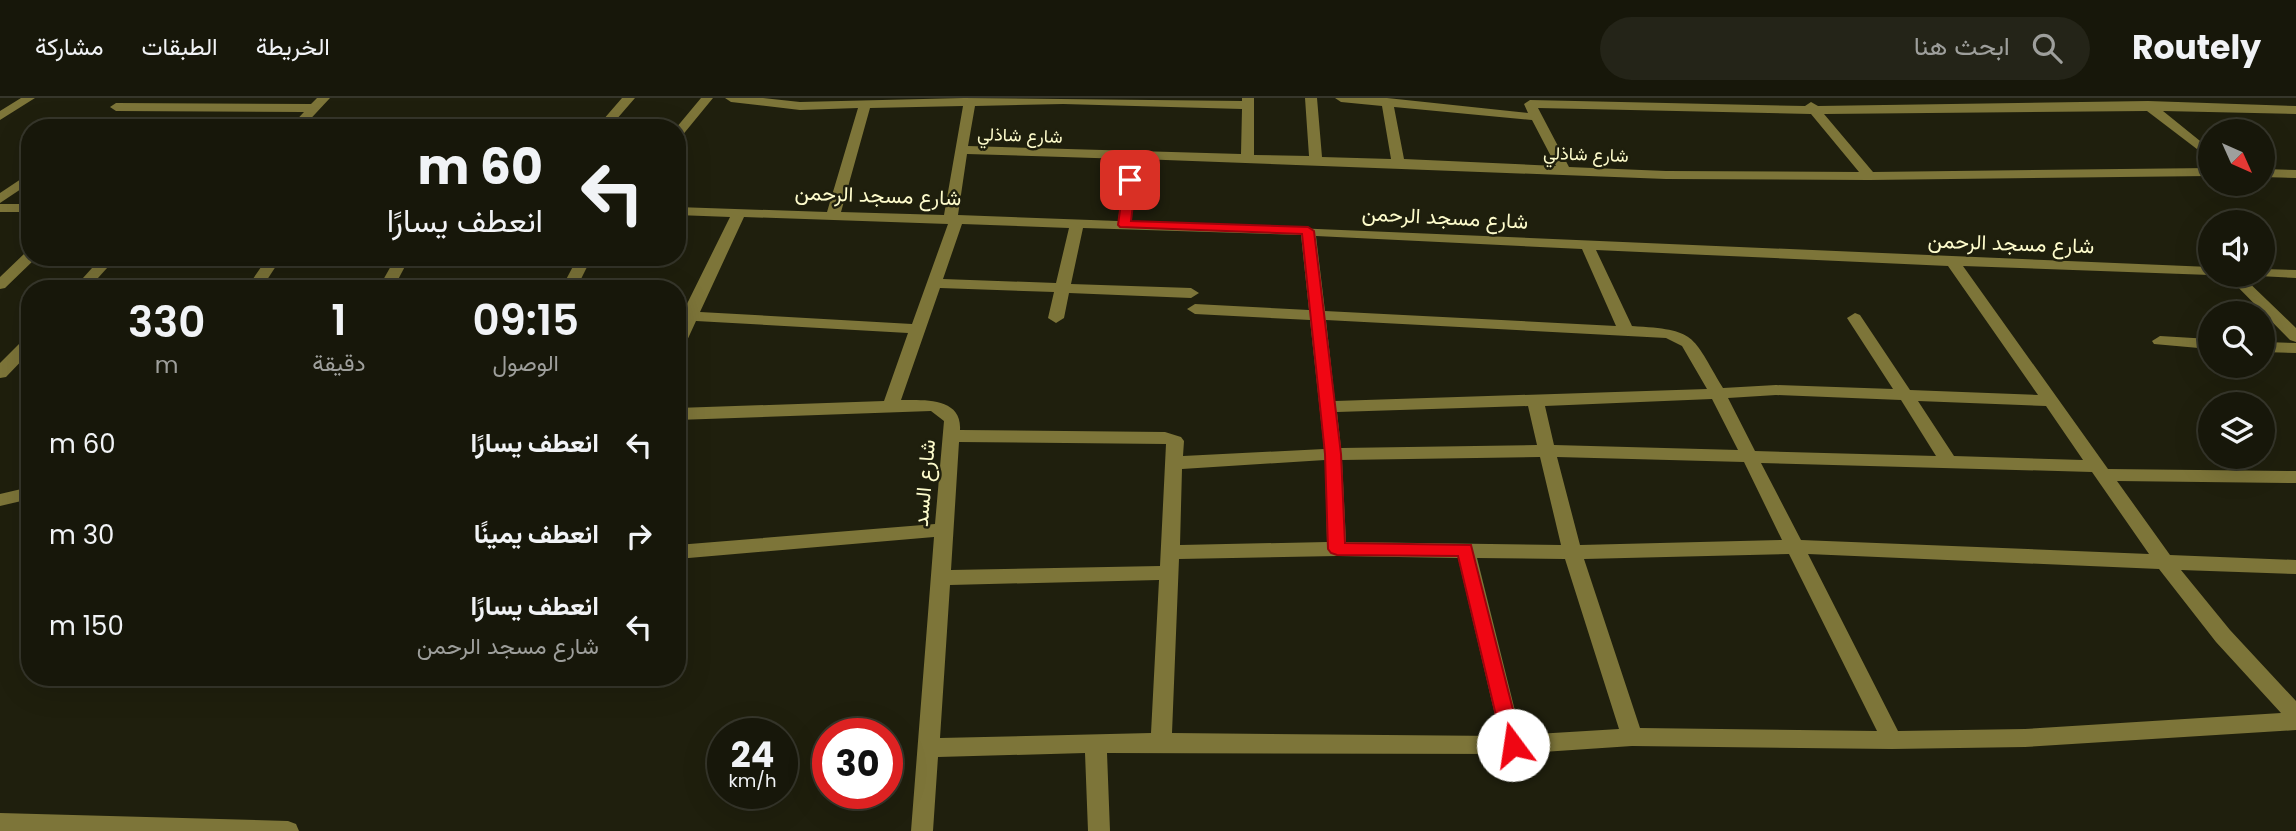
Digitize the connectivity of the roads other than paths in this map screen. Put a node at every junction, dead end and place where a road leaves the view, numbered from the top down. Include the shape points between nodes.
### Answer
1 (29, 98) edge
2 (324, 98) edge
3 (629, 98) edge
4 (706, 98) edge
5 (731, 98) edge
6 (1311, 98) edge
7 (1341, 98) edge
8 (1804, 98) edge
9 (2140, 98) edge
10 (970, 100) edge
11 (1528, 101) edge
12 (1248, 102) edge
13 (1387, 102) junction
14 (865, 105) junction
15 (116, 107) dead end
16 (2151, 107) junction
17 (314, 108) junction
18 (1815, 110) junction
19 (2296, 110) edge
20 (0, 116) edge
21 (1536, 117) junction
22 (304, 119) edge
23 (610, 119) edge
24 (686, 123) edge
25 (2198, 146) edge
26 (961, 150) junction
27 (1133, 157) junction
28 (1247, 160) junction
29 (1316, 161) junction
30 (1398, 163) junction
31 (1565, 171) junction
32 (2198, 172) edge
33 (2275, 173) edge
34 (2296, 174) edge
35 (1870, 176) junction
36 (21, 184) edge
37 (0, 199) edge
38 (0, 208) edge
39 (21, 208) edge
40 (686, 211) edge
41 (740, 211) junction
42 (832, 215) junction
43 (954, 219) junction
44 (1077, 223) junction
45 (1124, 225) junction
46 (1308, 231) junction
47 (1587, 245) junction
48 (1953, 262) junction
49 (21, 265) edge
50 (102, 266) edge
51 (2198, 271) edge
52 (2275, 273) edge
53 (2296, 274) edge
54 (88, 280) edge
55 (934, 283) junction
56 (0, 285) edge
57 (2245, 287) edge
58 (1062, 288) junction
59 (1191, 293) dead end
60 (1195, 309) dead end
61 (690, 316) junction
62 (1317, 316) junction
63 (1056, 318) dead end
64 (1855, 318) dead end
65 (686, 325) edge
66 (918, 329) junction
67 (1626, 331) junction
68 (2296, 337) edge
69 (2160, 341) dead end
70 (2198, 343) edge
71 (2275, 347) edge
72 (2296, 348) edge
73 (21, 351) edge
74 (0, 373) edge
75 (1717, 392) junction
76 (1907, 397) junction
77 (1535, 401) junction
78 (2052, 401) junction
79 (890, 407) junction
80 (1327, 407) junction
81 (686, 414) edge
82 (950, 436) junction
83 (1546, 451) junction
84 (1333, 454) junction
85 (1750, 459) junction
86 (1175, 463) junction
87 (1950, 463) junction
88 (2098, 470) junction
89 (2296, 477) edge
90 (21, 495) edge
91 (0, 500) edge
92 (943, 530) junction
93 (1795, 547) junction
94 (1337, 549) junction
95 (1465, 549) junction
96 (686, 551) edge
97 (1171, 552) junction
98 (1572, 552) junction
99 (2163, 560) junction
100 (2296, 567) edge
101 (1169, 573) junction
102 (940, 578) junction
103 (2296, 715) edge
104 (2296, 721) edge
105 (1632, 737) junction
106 (1892, 740) junction
107 (1161, 742) junction
108 (1096, 744) junction
109 (1513, 745) junction
110 (928, 748) junction
111 (0, 823) edge
112 (288, 831) edge
113 (922, 831) edge
114 (1099, 831) edge

1 - 20 street
2 - 17 street
3 - 23 street
4 - 24 street
5 - 14 street via 800,106
6 - 29 street
7 - 13 street
8 - 18 street
9 - 16 street
10 - 12 street
10 - 14 street
10 - 26 street
11 - 18 street
11 - 21 street
12 - 28 street
13 - 21 street
13 - 30 street
14 - 42 street
15 - 17 street
16 - 18 street
16 - 19 street
16 - 25 street
17 - 22 street
18 - 35 street
21 - 31 street
26 - 27 street, شارع شاذلي
26 - 43 street
27 - 28 street, شارع شاذلي
27 - 45 street
28 - 29 street, شارع شاذلي
29 - 30 street, شارع شاذلي
30 - 31 street, شارع شاذلي
31 - 35 street, شارع شاذلي
32 - 35 street, شارع شاذلي
33 - 34 street
36 - 37 street
38 - 39 street
40 - 41 street, شارع مسجد الرحمن
41 - 42 street, شارع مسجد الرحمن
41 - 61 street
42 - 43 street, شارع مسجد الرحمن
43 - 44 street, شارع مسجد الرحمن
43 - 55 street
44 - 45 street, شارع مسجد الرحمن
44 - 58 street
45 - 46 street, شارع مسجد الرحمن
46 - 47 street, شارع مسجد الرحمن
46 - 62 street
47 - 48 street, شارع مسجد الرحمن
47 - 67 street
48 - 51 street, شارع مسجد الرحمن
48 - 78 street
49 - 56 street
50 - 54 street
52 - 53 street
55 - 58 street
55 - 66 street
57 - 68 street
58 - 59 street
58 - 63 street
60 - 62 street
61 - 65 street
61 - 66 street
62 - 67 street
62 - 80 street
64 - 76 street
66 - 79 street
67 - 75 street via 1668,333 1684,339
69 - 70 street
71 - 72 street
73 - 74 street
75 - 76 street via 1790,390
75 - 77 street
75 - 85 street
76 - 78 street
76 - 87 street
77 - 80 street
77 - 83 street
78 - 88 street
79 - 81 street, شارع السد
79 - 82 street, شارع السد via 944,409 952,421
80 - 84 street
82 - 86 street via 1165,438 1176,444
82 - 92 street, شارع السد
83 - 84 street
83 - 85 street
83 - 98 street
84 - 86 street
84 - 94 street
85 - 87 street
85 - 93 street
86 - 97 street
87 - 88 street
88 - 89 street
88 - 99 street
90 - 91 street
92 - 96 street
92 - 102 street, شارع السد
93 - 98 street
93 - 99 street
93 - 106 street
94 - 95 street
94 - 97 street
95 - 98 street
95 - 109 street
97 - 101 street
98 - 105 street
99 - 100 street
99 - 103 street via 2222,636
101 - 102 street
101 - 107 street
102 - 110 street, شارع السد
104 - 106 street via 2025,738
105 - 106 street
105 - 109 street
107 - 108 street
107 - 109 street
108 - 110 street
108 - 114 street
110 - 113 street, شارع السد
111 - 112 street

